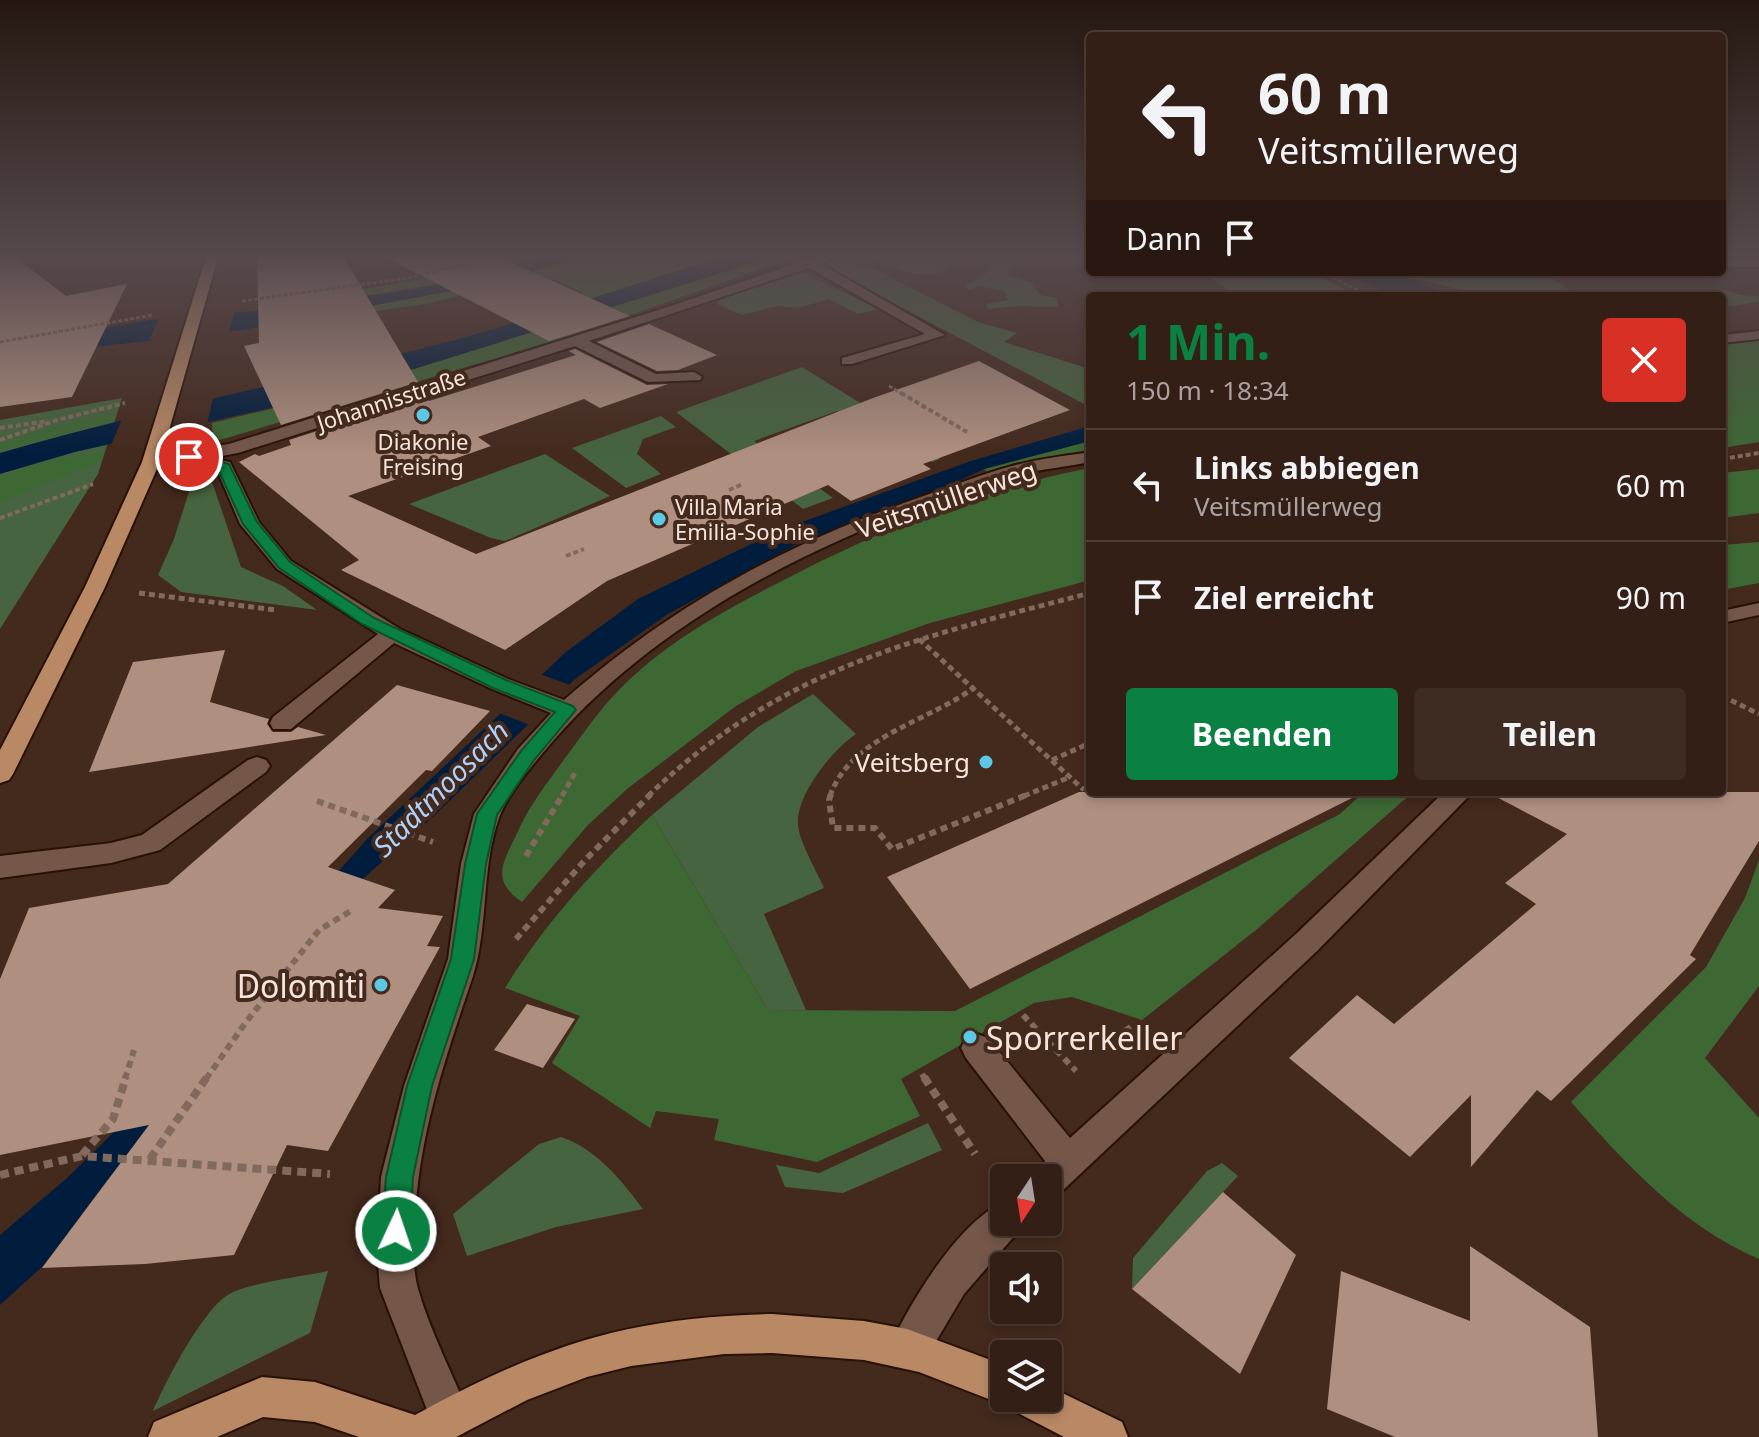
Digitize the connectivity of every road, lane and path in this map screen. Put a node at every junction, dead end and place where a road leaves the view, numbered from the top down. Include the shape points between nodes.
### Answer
1 (120, 321) edge
2 (193, 321) edge
3 (633, 321) edge
4 (913, 321) edge
5 (1759, 335) edge
6 (1726, 339) edge
7 (575, 340) junction
8 (0, 342) edge
9 (847, 361) joint
10 (694, 377) dead end
11 (137, 400) dead end
12 (57, 420) junction
13 (0, 428) edge
14 (967, 432) dead end
15 (0, 440) edge
16 (409, 450) dead end
17 (154, 452) junction
18 (1759, 453) edge
19 (189, 457) junction
20 (1086, 458) edge
21 (1726, 458) edge
22 (416, 459) dead end
23 (93, 484) dead end
24 (743, 484) dead end
25 (729, 490) dead end
26 (0, 518) edge
27 (584, 549) dead end
28 (566, 556) dead end
29 (95, 587) junction
30 (1086, 594) edge
31 (1759, 609) edge
32 (1726, 616) edge
33 (368, 621) junction
34 (392, 634) junction
35 (919, 639) junction
36 (975, 687) junction
37 (1726, 698) edge
38 (559, 708) junction
39 (1759, 714) edge
40 (282, 723) dead end
41 (7, 745) edge
42 (1086, 745) edge
43 (1052, 760) junction
44 (581, 764) dead end
45 (257, 766) dead end
46 (0, 774) edge
47 (1070, 777) junction
48 (1084, 790) dead end
49 (1456, 796) edge
50 (317, 801) dead end
51 (423, 838) dead end
52 (0, 867) edge
53 (354, 909) dead end
54 (467, 925) junction
55 (509, 948) dead end
56 (1023, 1015) dead end
57 (1135, 1024) dead end
58 (1125, 1031) dead end
59 (977, 1048) dead end
60 (134, 1050) dead end
61 (1076, 1071) dead end
62 (922, 1074) dead end
63 (975, 1154) dead end
64 (86, 1156) junction
65 (149, 1160) junction
66 (1053, 1164) edge
67 (1062, 1168) edge
68 (330, 1174) dead end
69 (0, 1175) edge
70 (990, 1233) edge
71 (909, 1349) junction
72 (990, 1380) edge
73 (1058, 1412) edge
74 (427, 1431) edge
75 (169, 1437) edge
76 (1107, 1437) edge

1 - 8 path
2 - 17 main road
3 - 7 street, Johannisstraße
4 - 9 street via 938,335
5 - 6 street
7 - 10 street via 654,379
7 - 19 street, Johannisstraße via 232,449
9 - 14 path
11 - 12 path
12 - 13 path
12 - 15 path
16 - 22 path
17 - 19 street, Johannisstraße
17 - 29 main road
18 - 21 path
19 - 33 street via 224,466 250,524 284,565
20 - 38 street, Veitsmüllerweg via 987,479 867,522 789,558 683,616
23 - 26 path
24 - 25 path
27 - 28 path
29 - 33 path
29 - 41 main road
30 - 35 path
31 - 32 street
33 - 34 street
34 - 38 street
34 - 40 street
35 - 36 path
35 - 55 path via 832,670 724,732 653,789 600,841
36 - 43 path
36 - 47 path via 964,699 875,742 846,766 829,796 833,828 875,828 892,849
37 - 39 path
38 - 54 street, Veitsmüllerweg via 487,814
41 - 46 main road
42 - 43 path
43 - 47 path
44 - 54 path via 507,892
45 - 52 street via 150,843
47 - 48 path
49 - 67 street via 1316,934
50 - 51 path
53 - 65 path via 319,930 246,1022
54 - 74 street, Veitsmüllerweg via 457,981 420,1086 399,1177 395,1252
56 - 61 path
57 - 58 path
59 - 66 street
60 - 64 path via 113,1119
62 - 63 path
64 - 65 path
64 - 69 path
65 - 68 path
70 - 71 street via 939,1296
71 - 72 main road
71 - 74 main road via 844,1338 745,1334 641,1344 545,1371
73 - 76 main road
74 - 75 main road via 315,1402 262,1397

